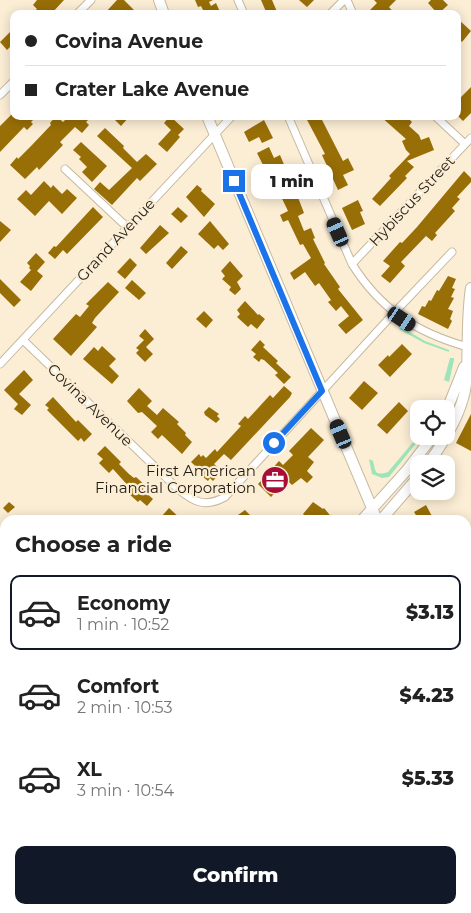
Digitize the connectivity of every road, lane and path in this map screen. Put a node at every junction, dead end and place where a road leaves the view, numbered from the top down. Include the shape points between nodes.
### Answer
1 (91, 0) edge
2 (345, 0) edge
3 (82, 10) edge
4 (334, 10) edge
5 (10, 85) edge
6 (0, 95) edge
7 (209, 120) edge
8 (228, 120) edge
9 (290, 120) edge
10 (439, 120) edge
11 (215, 134) junction
12 (471, 138) edge
13 (465, 144) junction
14 (66, 169) dead end
15 (128, 228) junction
16 (452, 252) dead end
17 (352, 264) junction
18 (471, 288) edge
19 (394, 313) junction
20 (23, 340) junction
21 (468, 347) junction
22 (466, 361) junction
23 (0, 364) edge
24 (322, 391) junction
25 (451, 400) edge
26 (426, 445) edge
27 (435, 455) edge
28 (410, 486) edge
29 (372, 509) junction
30 (367, 515) edge
31 (375, 515) edge
32 (385, 515) edge

1 - 3 street
2 - 4 street
5 - 6 street
7 - 11 main road
8 - 11 street, Grand Avenue
9 - 17 street
10 - 13 street
11 - 15 street, Grand Avenue
11 - 24 main road
12 - 13 street, Hybiscus Street
13 - 17 street, Hybiscus Street
14 - 15 street
15 - 20 street, Grand Avenue
16 - 19 street, Covina Avenue
17 - 19 street via 370,290
18 - 21 main road
19 - 21 street via 437,338
19 - 24 street, Covina Avenue
20 - 23 street, Grand Avenue
20 - 24 street, Covina Avenue via 178,489 205,503 225,497
21 - 22 main road
22 - 25 main road
22 - 27 main road via 466,386 459,408
24 - 29 main road
26 - 29 main road
28 - 32 main road
29 - 30 main road
29 - 31 main road

